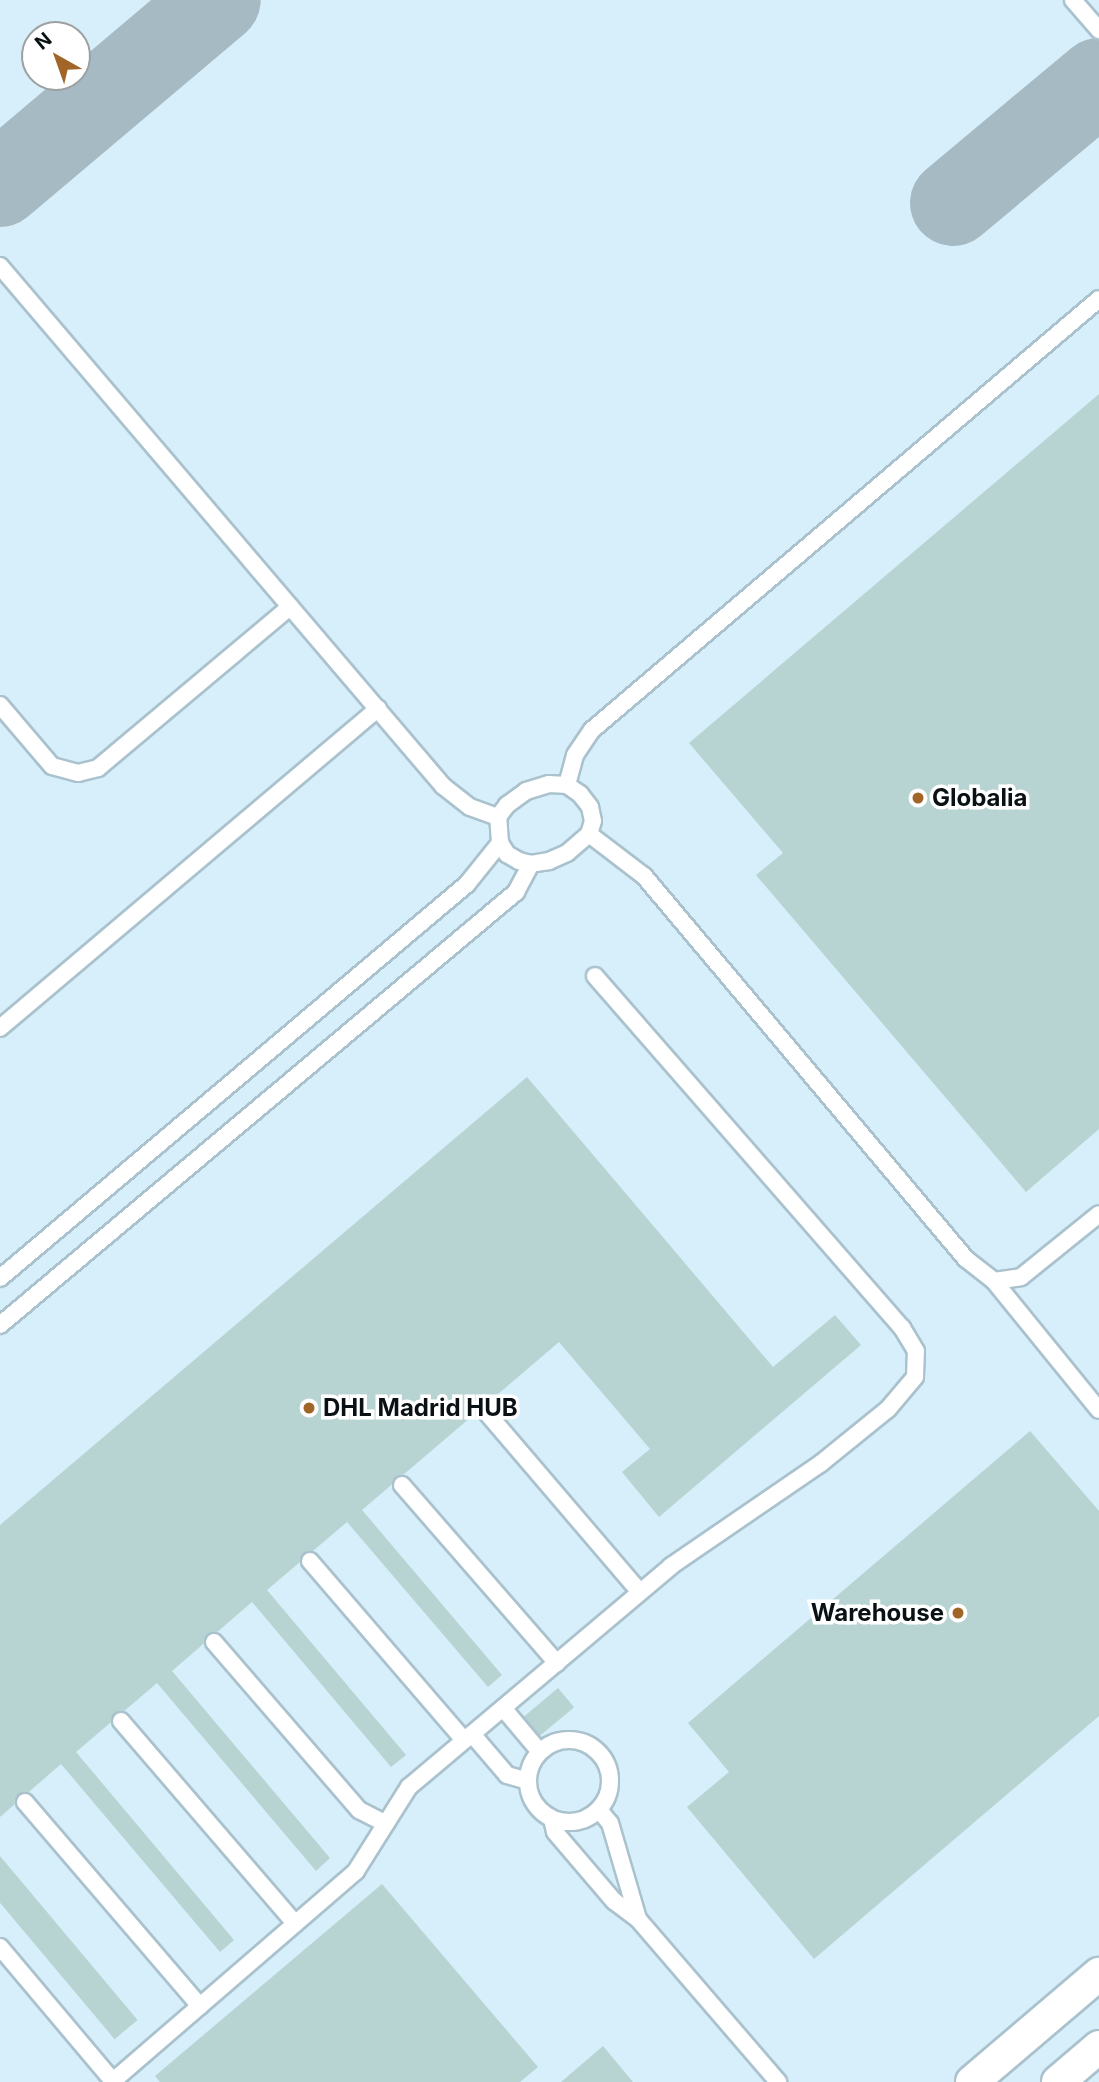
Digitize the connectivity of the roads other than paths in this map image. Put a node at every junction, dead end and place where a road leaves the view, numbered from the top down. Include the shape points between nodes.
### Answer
1 (1073, 0) edge
2 (1099, 30) edge
3 (0, 266) edge
4 (1099, 299) edge
5 (290, 607) junction
6 (0, 705) edge
7 (378, 709) junction
8 (567, 785) junction
9 (498, 817) junction
10 (589, 834) junction
11 (500, 844) junction
12 (531, 864) junction
13 (595, 976) dead end
14 (0, 1028) edge
15 (1099, 1214) edge
16 (0, 1278) edge
17 (993, 1281) junction
18 (0, 1325) edge
19 (1099, 1410) edge
20 (487, 1413) dead end
21 (402, 1485) dead end
22 (310, 1561) dead end
23 (640, 1592) junction
24 (214, 1642) dead end
25 (557, 1663) junction
26 (503, 1708) junction
27 (121, 1721) dead end
28 (468, 1737) junction
29 (540, 1752) junction
30 (528, 1781) junction
31 (25, 1802) dead end
32 (599, 1810) junction
33 (552, 1819) junction
34 (386, 1824) junction
35 (638, 1919) junction
36 (295, 1923) junction
37 (0, 1947) edge
38 (1099, 1974) edge
39 (200, 2006) junction
40 (1099, 2047) edge
41 (778, 2082) edge
42 (972, 2082) edge
43 (1058, 2082) edge

1 - 2 lane
3 - 5 lane
4 - 8 lane via 592,730 575,755
5 - 6 lane via 98,768 78,773 52,766
5 - 7 lane
7 - 9 lane via 443,786 470,807
7 - 14 lane
8 - 9 lane via 549,784 526,791
8 - 10 lane via 590,807 593,821
9 - 11 lane
10 - 12 lane via 567,853
10 - 17 lane via 644,876 966,1259
11 - 12 lane via 507,854
11 - 16 lane via 467,884
12 - 18 lane via 516,892
13 - 23 lane via 902,1328 916,1351 915,1377 888,1409 820,1464
15 - 17 lane via 1021,1277
17 - 19 lane
20 - 23 lane
21 - 25 lane
22 - 28 lane
23 - 25 lane
24 - 34 lane via 359,1810
25 - 26 lane
26 - 28 lane
26 - 29 lane
27 - 36 lane
28 - 30 lane via 506,1775
28 - 34 lane via 409,1787
29 - 30 lane
29 - 32 lane via 553,1742 569,1740 598,1751 611,1780
30 - 33 lane via 530,1797
31 - 39 lane
32 - 33 lane via 577,1821
32 - 35 lane via 610,1823
33 - 35 lane via 563,1842 614,1901
34 - 36 lane via 356,1871
35 - 41 lane
36 - 39 lane
37 - 39 lane via 113,2081
38 - 42 street
40 - 43 street

